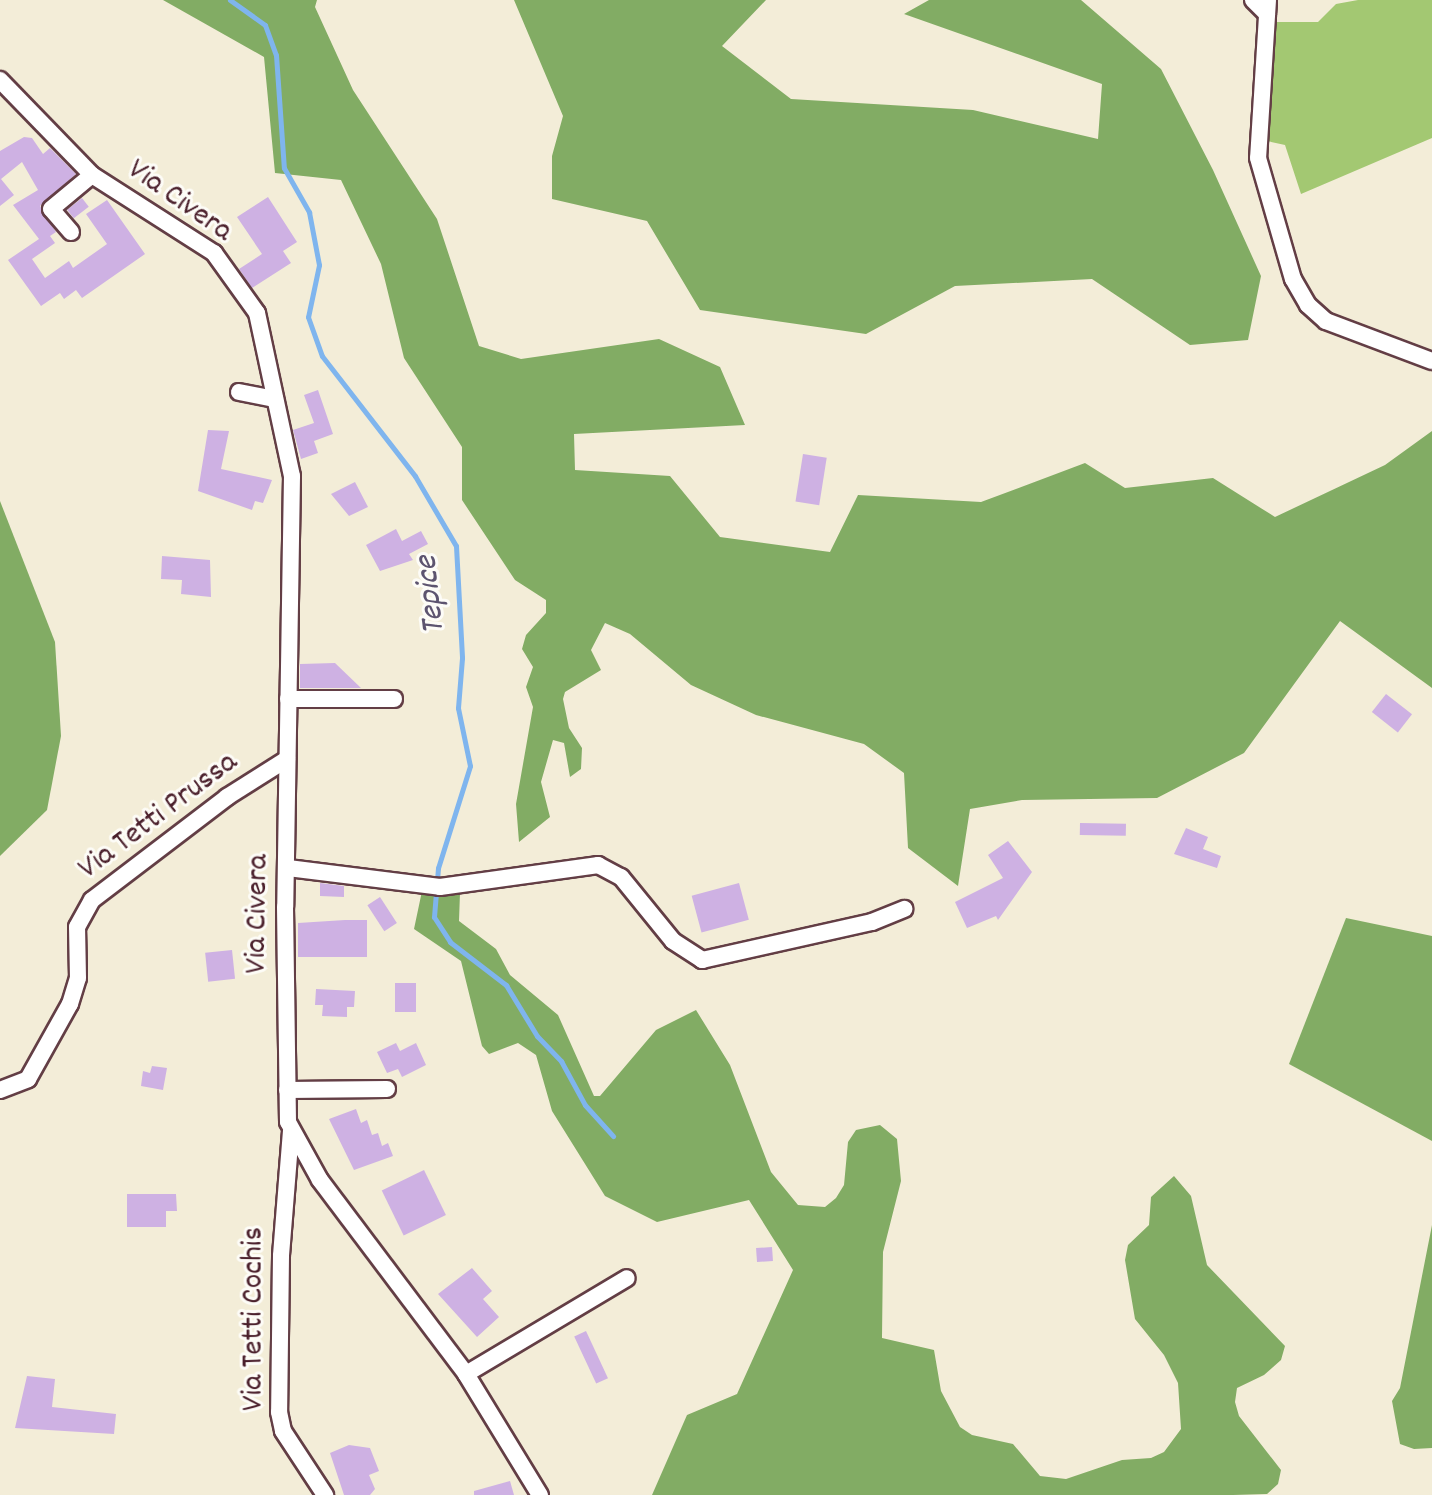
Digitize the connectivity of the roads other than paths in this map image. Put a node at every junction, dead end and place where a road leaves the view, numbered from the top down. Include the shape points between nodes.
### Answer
1 (1253, 0) edge
2 (1267, 7) edge
3 (0, 80) edge
4 (92, 175) junction
5 (71, 232) dead end
6 (1432, 361) edge
7 (239, 392) dead end
8 (275, 399) junction
9 (288, 699) junction
10 (394, 699) dead end
11 (287, 759) junction
12 (288, 868) junction
13 (905, 909) dead end
14 (387, 1089) dead end
15 (0, 1090) edge
16 (287, 1090) junction
17 (291, 1131) junction
18 (627, 1278) dead end
19 (466, 1374) junction
20 (325, 1495) edge
21 (540, 1495) edge

1 - 2 street
2 - 6 street via 1258,158 1293,279 1308,305 1326,321
3 - 4 street, Via Civera
4 - 5 street via 51,209
4 - 8 street, Via Civera via 214,253 257,313
7 - 8 street
8 - 9 street, Via Civera via 292,476
9 - 10 street
9 - 11 street, Via Civera
11 - 12 street, Via Civera
11 - 15 street, Via Tetti Prussa via 227,797 92,900 77,927 78,978 70,1004 28,1079
12 - 13 street via 436,887 598,865 621,877 673,941 702,960 872,922
12 - 16 street, Via Civera
14 - 16 street
16 - 17 street, Via Civera
17 - 19 street, Via Civera via 320,1180
17 - 20 street, Via Tetti Cochis via 281,1256 279,1412 283,1431
18 - 19 street
19 - 21 street, Via Civera

